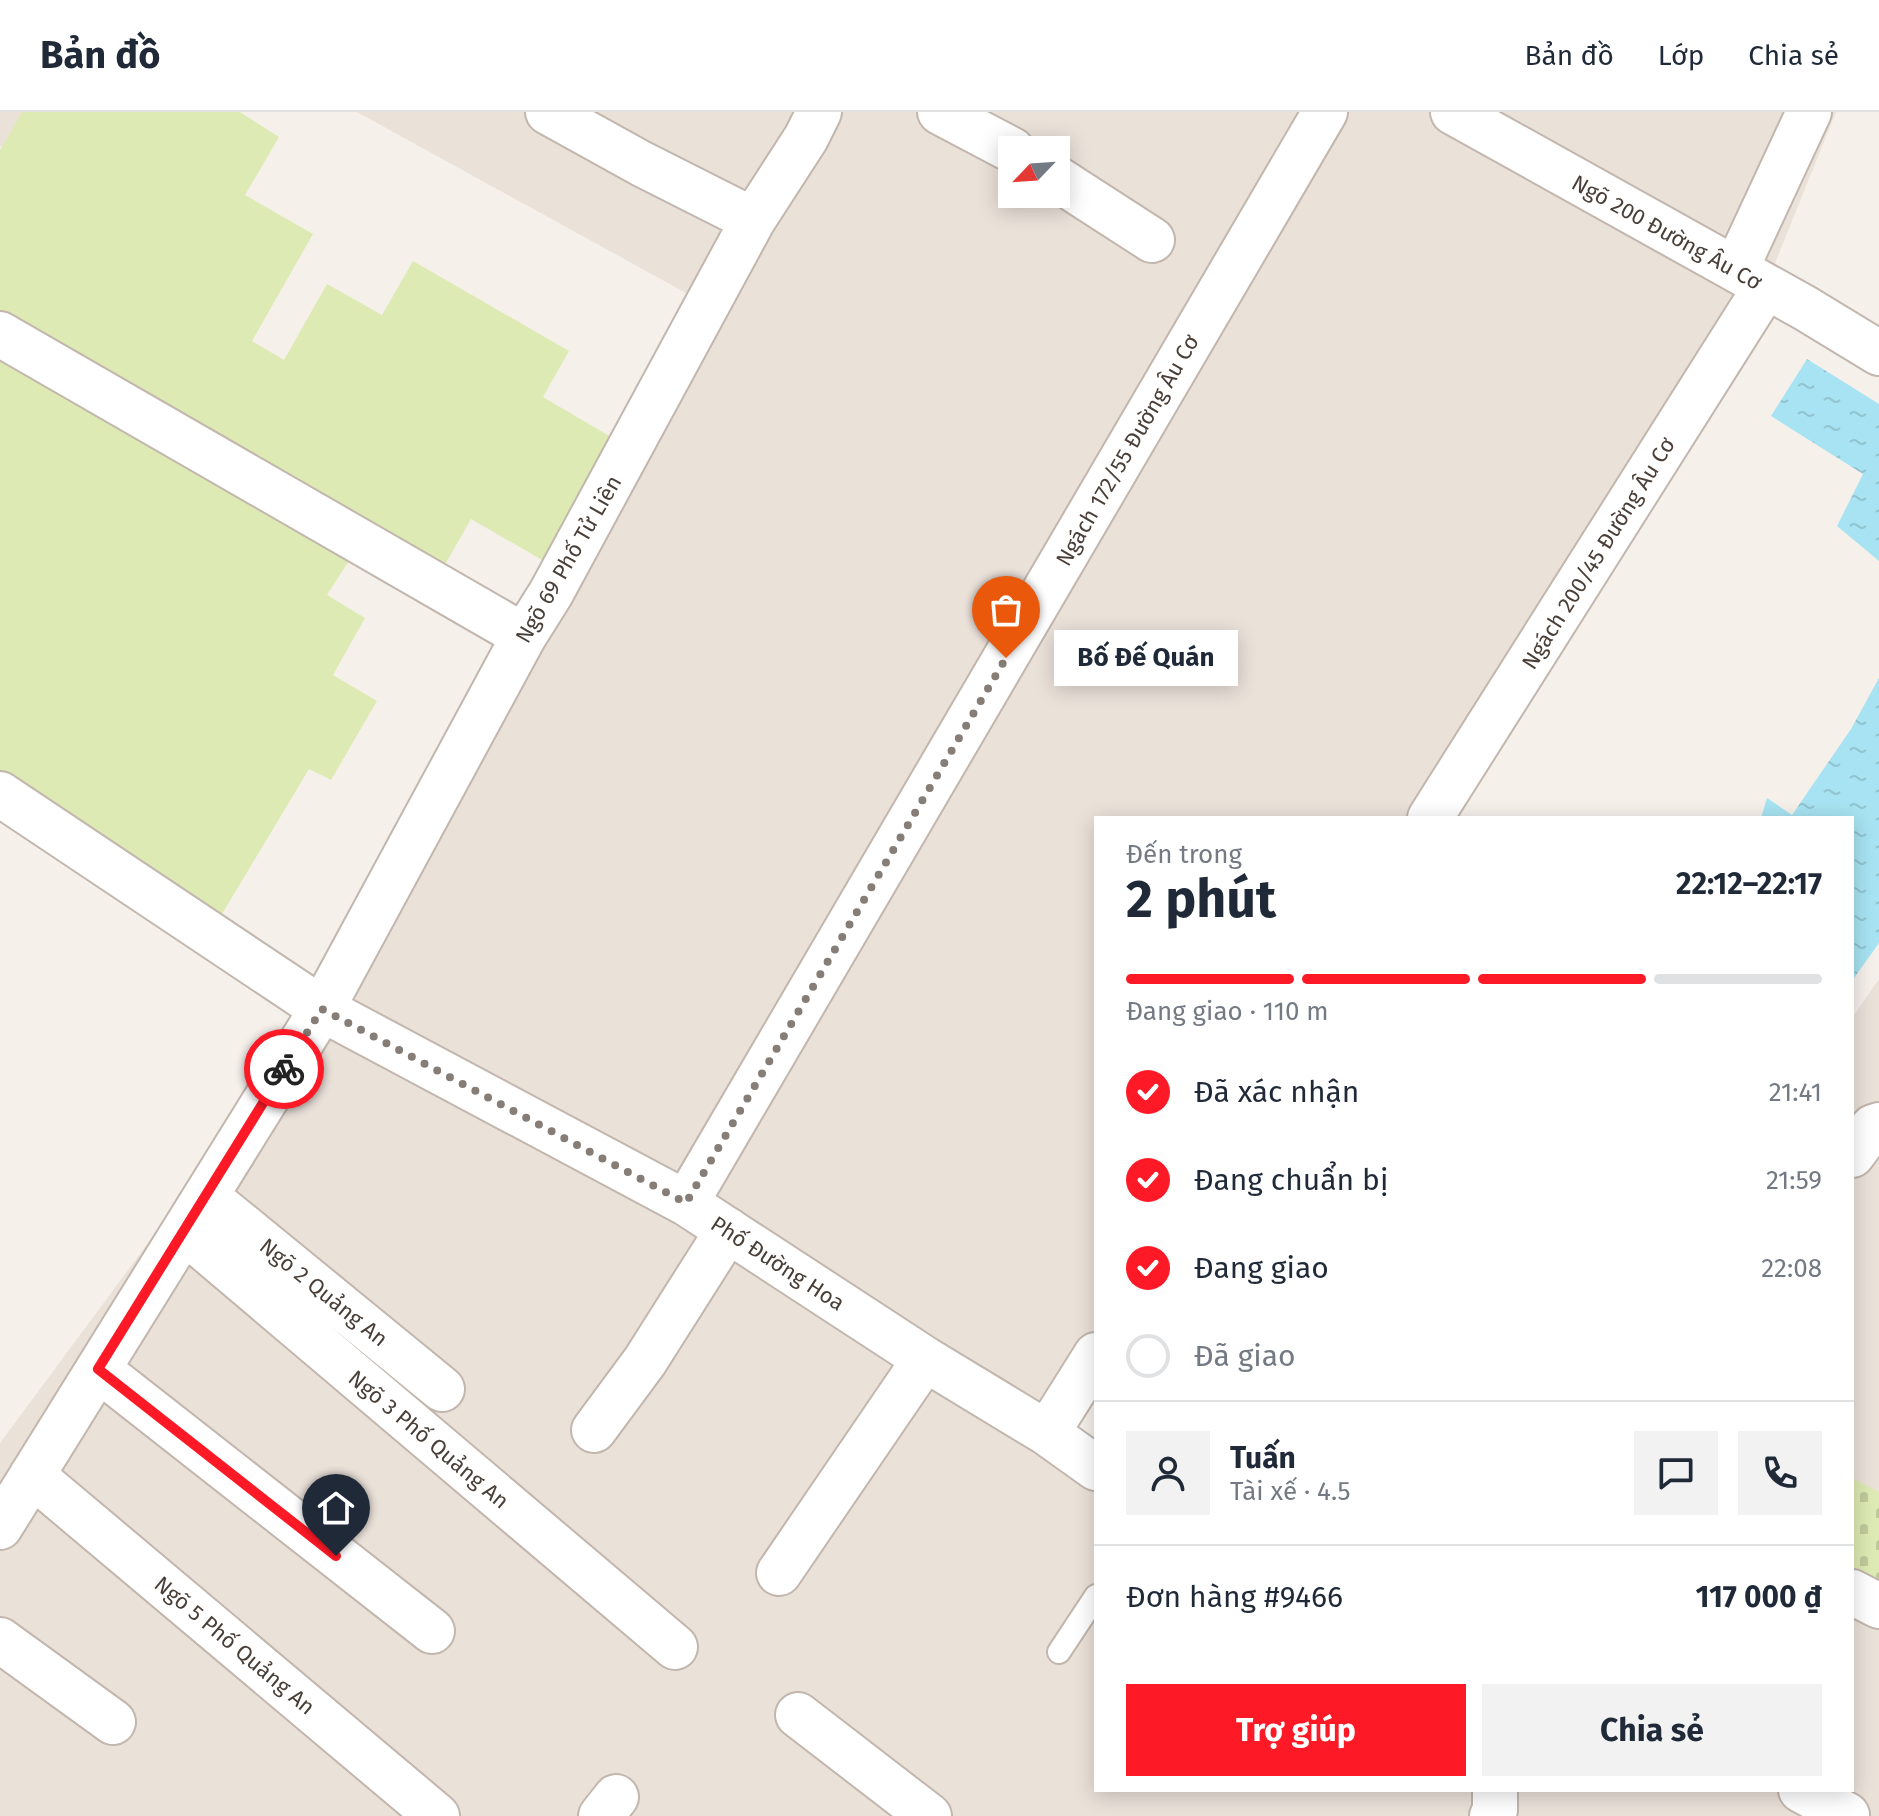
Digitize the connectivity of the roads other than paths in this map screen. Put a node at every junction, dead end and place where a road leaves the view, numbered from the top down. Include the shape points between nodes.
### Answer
1 (548, 112) edge
2 (819, 112) edge
3 (940, 112) edge
4 (1325, 112) edge
5 (1453, 112) edge
6 (1809, 112) edge
7 (998, 143) edge
8 (1070, 187) edge
9 (753, 220) junction
10 (1152, 240) dead end
11 (1751, 278) junction
12 (0, 334) edge
13 (1879, 353) edge
14 (524, 636) junction
15 (0, 794) edge
16 (1431, 816) edge
17 (322, 1009) junction
18 (1879, 1125) edge
19 (1854, 1152) edge
20 (686, 1203) junction
21 (195, 1214) junction
22 (728, 1230) junction
23 (1094, 1358) edge
24 (925, 1359) junction
25 (98, 1369) junction
26 (442, 1389) dead end
27 (594, 1430) dead end
28 (1047, 1433) junction
29 (1094, 1467) edge
30 (32, 1475) junction
31 (0, 1527) edge
32 (779, 1573) dead end
33 (1854, 1593) edge
34 (1094, 1599) edge
35 (1879, 1606) edge
36 (432, 1631) dead end
37 (0, 1640) edge
38 (675, 1647) dead end
39 (1059, 1652) dead end
40 (798, 1715) dead end
41 (113, 1722) dead end
42 (1495, 1792) edge
43 (1805, 1792) edge
44 (1847, 1815) edge
45 (437, 1816) edge
46 (929, 1816) edge
47 (1492, 1816) edge

1 - 9 street
2 - 9 street, Ngõ 69 Phố Tử Liên
3 - 7 street
4 - 20 street, Ngách 172/55 Đường Âu Cơ
5 - 11 street, Ngõ 200 Đường Âu Cơ
6 - 11 street, Ngách 200/45 Đường Âu Cơ
8 - 10 street
9 - 14 street, Ngõ 69 Phố Tử Liên
11 - 13 street, Ngõ 200 Đường Âu Cơ
11 - 16 street, Ngách 200/45 Đường Âu Cơ
12 - 14 street
14 - 17 street, Ngõ 69 Phố Tử Liên
15 - 17 street, Phố Đường Hoa
17 - 20 street, Phố Đường Hoa
17 - 21 street, Ngõ 69 Phố Tử Liên
18 - 19 street
20 - 22 street, Phố Đường Hoa
21 - 25 street, Ngõ 69 Phố Tử Liên
21 - 26 street, Ngõ 2 Quảng An
21 - 38 street, Ngõ 3 Phố Quảng An
22 - 24 street, Phố Đường Hoa
22 - 27 street
23 - 28 street
24 - 28 street, Phố Đường Hoa
24 - 32 street
25 - 30 street, Ngõ 69 Phố Tử Liên
25 - 36 street
28 - 29 street, Phố Đường Hoa
30 - 31 street, Ngõ 69 Phố Tử Liên
30 - 45 street, Ngõ 5 Phố Quảng An
33 - 35 street
34 - 39 lane
37 - 41 street
40 - 46 street
42 - 47 street
43 - 44 street

